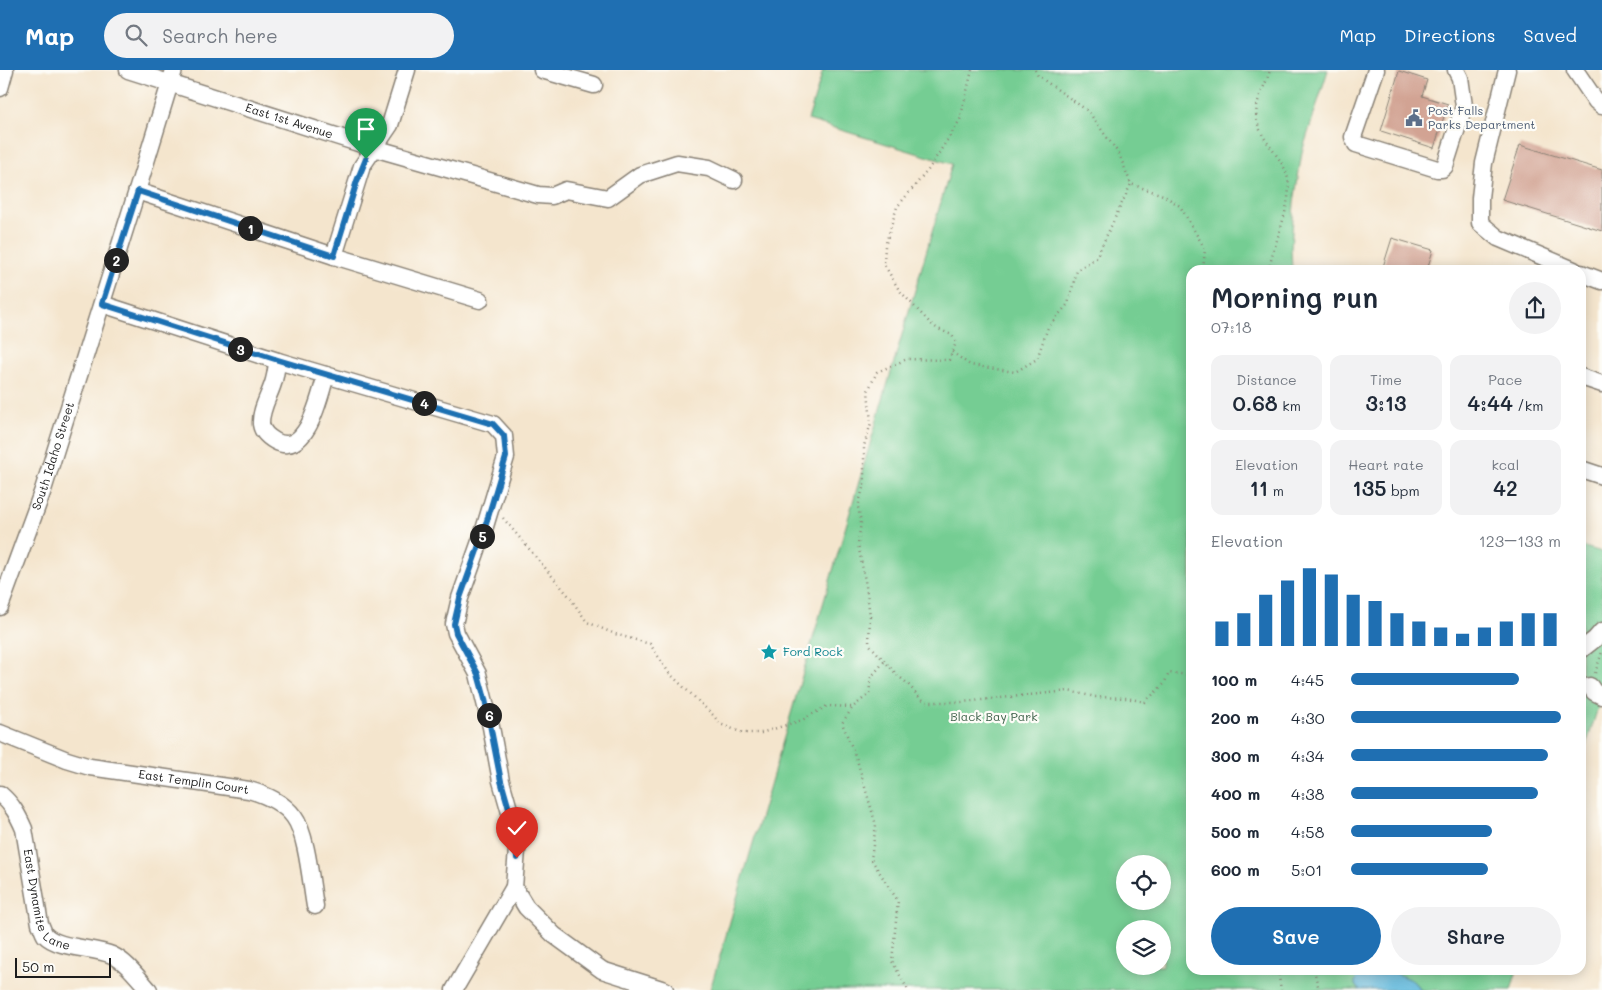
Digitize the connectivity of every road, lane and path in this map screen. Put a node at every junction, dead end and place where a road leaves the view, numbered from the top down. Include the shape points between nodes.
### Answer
1 (6, 70) edge
2 (128, 70) edge
3 (406, 70) edge
4 (542, 70) edge
5 (972, 70) edge
6 (1035, 70) edge
7 (1270, 70) edge
8 (1376, 70) edge
9 (1456, 70) edge
10 (1507, 70) edge
11 (1575, 70) edge
12 (172, 76) edge
13 (594, 85) dead end
14 (0, 88) edge
15 (1602, 106) edge
16 (374, 148) junction
17 (734, 180) dead end
18 (1132, 184) junction
19 (138, 191) junction
20 (334, 256) junction
21 (1203, 265) edge
22 (1270, 265) edge
23 (1562, 265) edge
24 (1586, 275) edge
25 (1602, 281) edge
26 (480, 300) dead end
27 (102, 304) junction
28 (952, 352) junction
29 (278, 360) junction
30 (326, 375) junction
31 (1586, 379) edge
32 (1602, 384) edge
33 (1586, 471) edge
34 (1602, 476) edge
35 (492, 506) junction
36 (0, 606) edge
37 (1602, 631) edge
38 (1586, 646) edge
39 (885, 661) junction
40 (1186, 675) edge
41 (853, 707) junction
42 (0, 734) edge
43 (0, 794) edge
44 (514, 887) junction
45 (315, 906) dead end
46 (1279, 975) edge
47 (1315, 975) edge
48 (149, 990) edge
49 (454, 990) edge
50 (664, 990) edge
51 (908, 990) edge
52 (1281, 990) edge
53 (1319, 990) edge

1 - 14 street
2 - 12 street, East 1st Avenue
3 - 16 street via 390,125
4 - 13 street
5 - 28 path via 960,120 928,170 897,208 885,246 884,264 898,290 931,324 952,335 956,343
6 - 18 path via 1038,76 1088,111 1119,154
7 - 22 path via 1257,107 1257,120 1289,180
8 - 9 street via 1353,137 1356,144 1437,169 1445,166 1464,106
10 - 23 street via 1484,163 1480,222 1498,238
11 - 15 street
12 - 16 street, East 1st Avenue
12 - 19 street, South Idaho Street
16 - 17 street, East 1st Avenue via 538,195 552,196 566,190 608,198 640,175 677,163 709,168
16 - 20 street via 362,166
18 - 21 path via 1163,195 1180,206 1205,249
18 - 28 path via 1096,258 1077,270 1068,304 1048,328 1038,359 1016,372 970,365
19 - 20 street
19 - 27 street, South Idaho Street
20 - 26 street
24 - 25 street
27 - 29 street
27 - 36 street, South Idaho Street via 43,490
28 - 39 path via 949,360 907,359 877,372 868,391 871,423 864,446 858,544 870,616 869,644
29 - 30 street
29 - 30 street via 261,426 267,436 279,444 292,444 303,435 313,418
30 - 35 street via 493,424 504,436 506,457
31 - 32 street
33 - 34 street
35 - 41 path via 587,622 650,644 669,673 720,724 743,733 761,733 802,720 828,706
35 - 44 street via 454,624 480,682 515,830
37 - 38 street
39 - 40 path via 926,702 962,702 1068,691 1146,702 1164,684 1169,673
39 - 41 path via 871,677 869,694
41 - 51 path via 842,723 857,760 876,825 871,858 898,901 892,961
42 - 45 street, East Templin Court via 90,767 249,790 267,796 296,818 303,838
43 - 48 street, East Dynamite Lane via 18,815 24,829 40,924 46,935 56,942 113,956
44 - 49 street
44 - 50 street via 526,907 554,935 602,970
46 - 52 path
47 - 53 path

